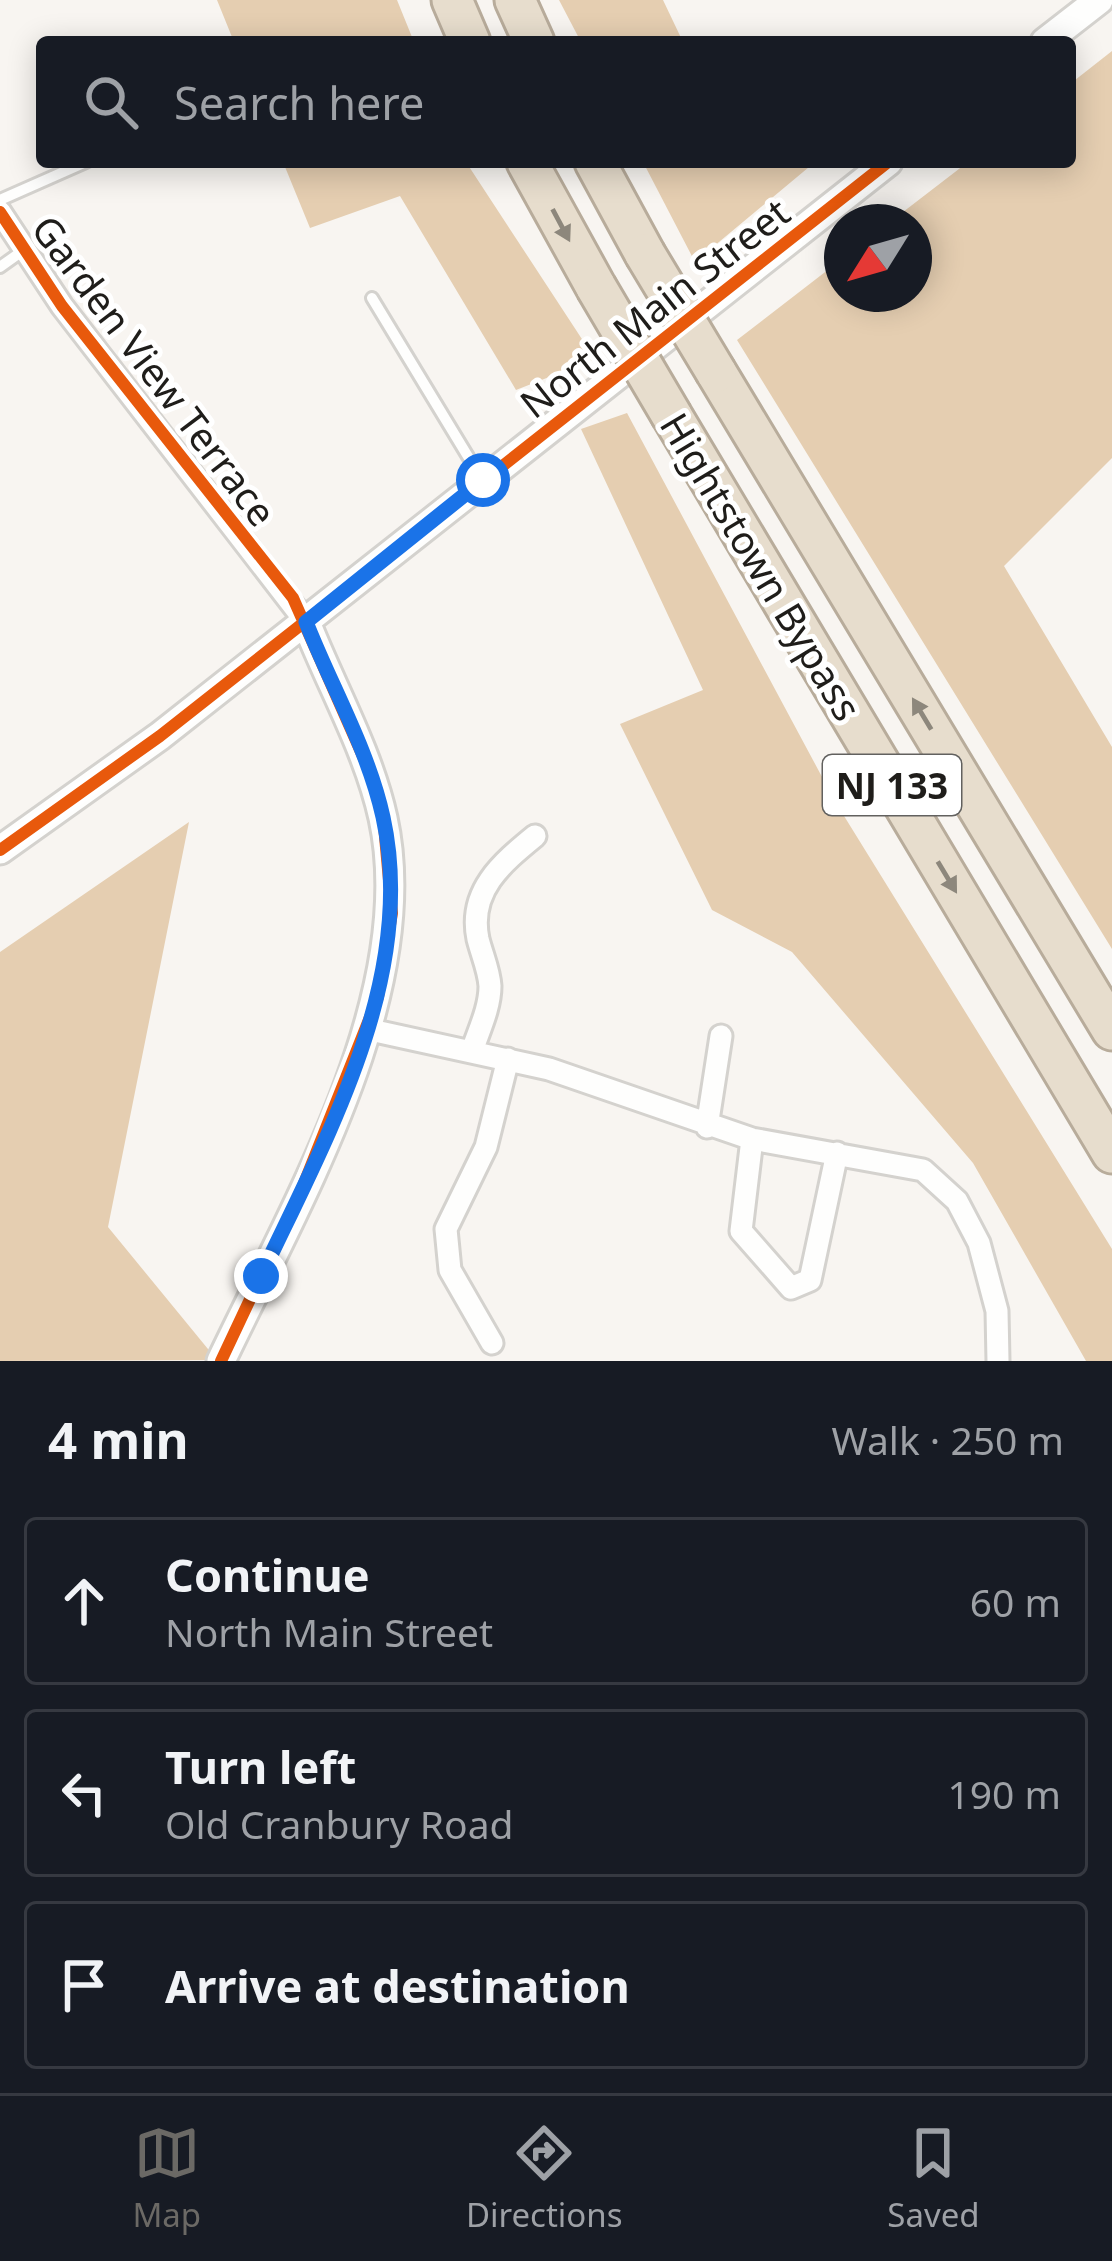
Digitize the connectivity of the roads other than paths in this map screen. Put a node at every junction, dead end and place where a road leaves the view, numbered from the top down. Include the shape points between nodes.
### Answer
1 (452, 0) edge
2 (515, 0) edge
3 (1100, 0) edge
4 (467, 36) edge
5 (531, 36) edge
6 (1053, 36) edge
7 (72, 168) edge
8 (530, 168) edge
9 (598, 168) edge
10 (881, 168) edge
11 (0, 200) edge
12 (0, 212) edge
13 (21, 252) junction
14 (0, 268) edge
15 (372, 298) dead end
16 (483, 480) junction
17 (306, 622) junction
18 (535, 836) dead end
19 (0, 850) edge
20 (366, 1029) junction
21 (1112, 1030) edge
22 (721, 1036) dead end
23 (472, 1051) junction
24 (508, 1059) junction
25 (707, 1127) junction
26 (752, 1138) junction
27 (837, 1153) junction
28 (1112, 1154) edge
29 (492, 1342) dead end
30 (221, 1361) edge
31 (998, 1361) edge

1 - 4 highway
2 - 5 highway
3 - 6 street
7 - 11 lane
8 -> 28 highway, Hightstown Bypass / NJ 133, bridge
21 -> 9 highway, Hightstown Bypass / NJ 133, bridge
10 - 16 street, North Main Street
12 - 13 street, Garden View Terrace
13 - 14 lane
13 - 17 street, Garden View Terrace
15 - 16 lane
16 - 17 street, North Main Street
17 - 19 street, North Main Street
17 - 20 street via 369,770 392,870 388,948
18 - 23 street via 481,894 477,934 489,999
20 - 23 street
20 - 30 street via 302,1191
22 - 25 street
23 - 24 street
24 - 25 street
24 - 29 street via 486,1147 446,1229 450,1270
25 - 26 street
26 - 27 street
26 - 27 street via 741,1231 791,1288 810,1280
27 - 31 street via 922,1170 957,1202 992,1280

